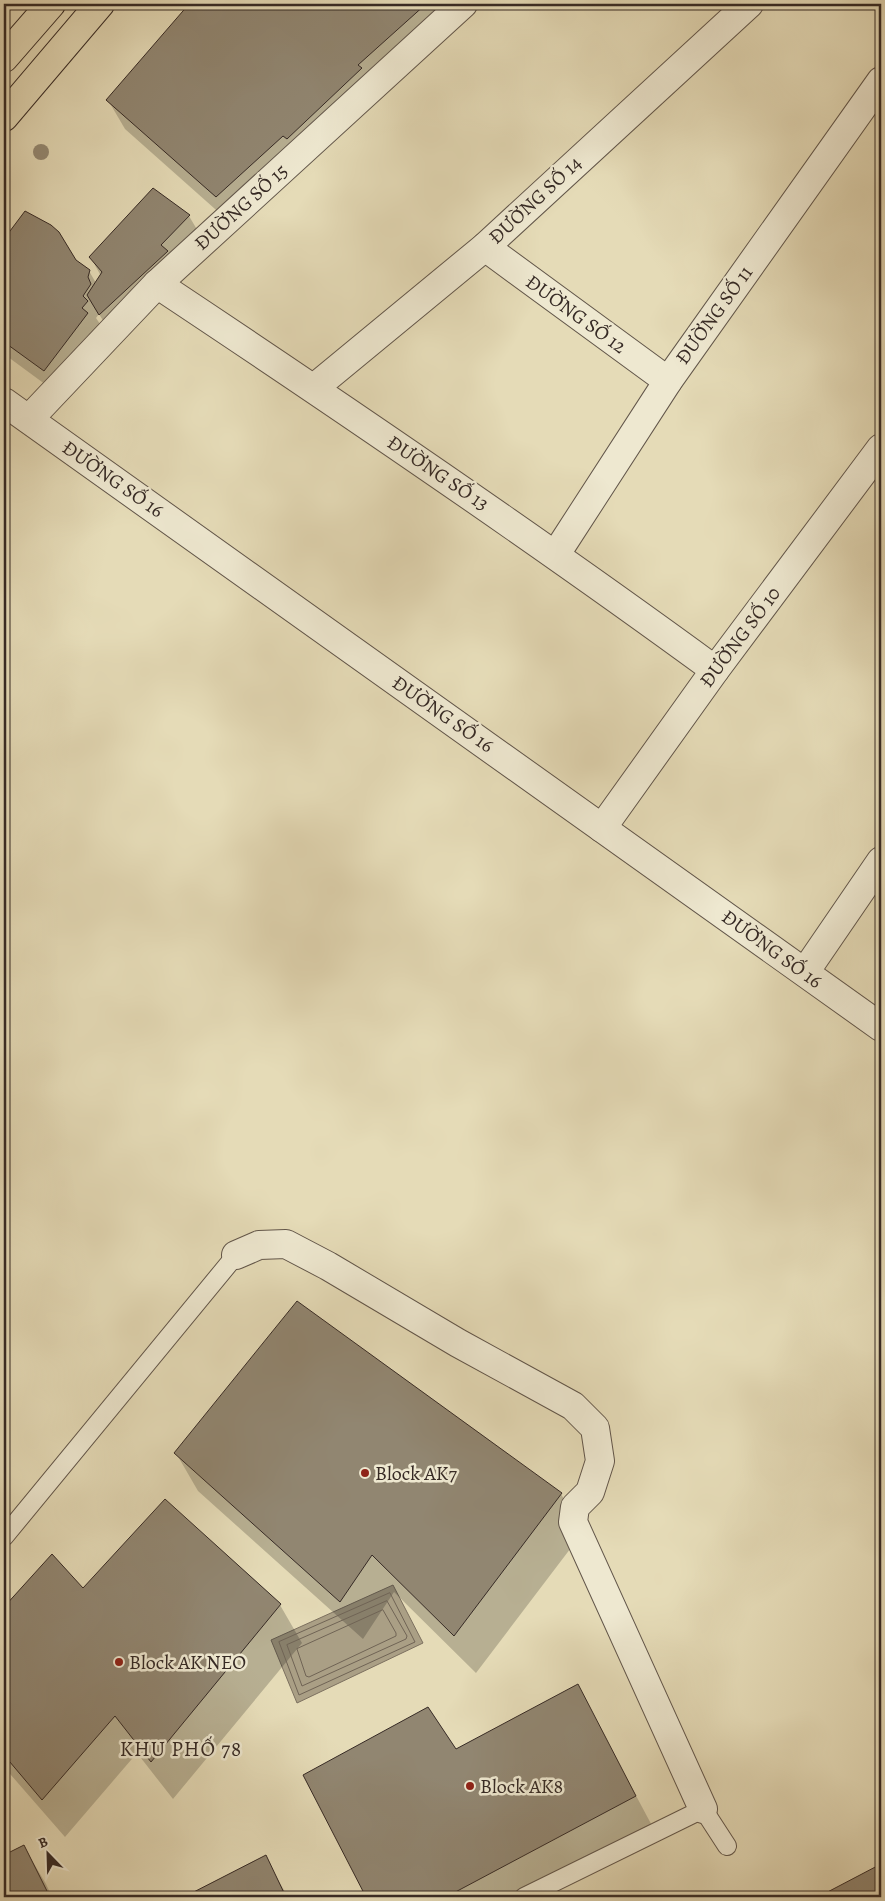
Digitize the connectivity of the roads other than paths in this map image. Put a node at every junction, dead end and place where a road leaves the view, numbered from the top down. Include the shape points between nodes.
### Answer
1 (51, 4) edge
2 (100, 4) edge
3 (463, 4) edge
4 (749, 4) edge
5 (4, 58) edge
6 (881, 82) edge
7 (4, 117) edge
8 (485, 247) junction
9 (157, 284) junction
10 (668, 381) junction
11 (314, 388) junction
12 (4, 402) edge
13 (29, 420) junction
14 (881, 448) edge
15 (556, 554) junction
16 (714, 670) junction
17 (602, 828) junction
18 (881, 861) edge
19 (805, 972) junction
20 (881, 1027) edge
21 (236, 1255) joint
22 (4, 1538) edge
23 (704, 1809) junction
24 (727, 1846) dead end
25 (524, 1897) edge

1 - 5 main road
2 - 7 main road
3 - 9 street, ĐƯỜNG SỐ 15
4 - 8 street, ĐƯỜNG SỐ 14
6 - 10 street, ĐƯỜNG SỐ 11
8 - 10 street, ĐƯỜNG SỐ 12
8 - 11 street, ĐƯỜNG SỐ 14
9 - 11 street, ĐƯỜNG SỐ 13
9 - 13 street, ĐƯỜNG SỐ 15
10 - 15 street, ĐƯỜNG SỐ 11
11 - 15 street, ĐƯỜNG SỐ 13
12 - 13 street, ĐƯỜNG SỐ 16
13 - 17 street, ĐƯỜNG SỐ 16
14 - 16 street, ĐƯỜNG SỐ 10
15 - 16 street, ĐƯỜNG SỐ 13
16 - 17 street, ĐƯỜNG SỐ 10
17 - 19 street, ĐƯỜNG SỐ 16
18 - 19 street
19 - 20 street, ĐƯỜNG SỐ 16
21 - 22 lane
21 - 23 street via 259,1245 286,1244 573,1406 595,1428 600,1461 590,1492 575,1507 573,1522
23 - 24 lane
23 - 25 lane

